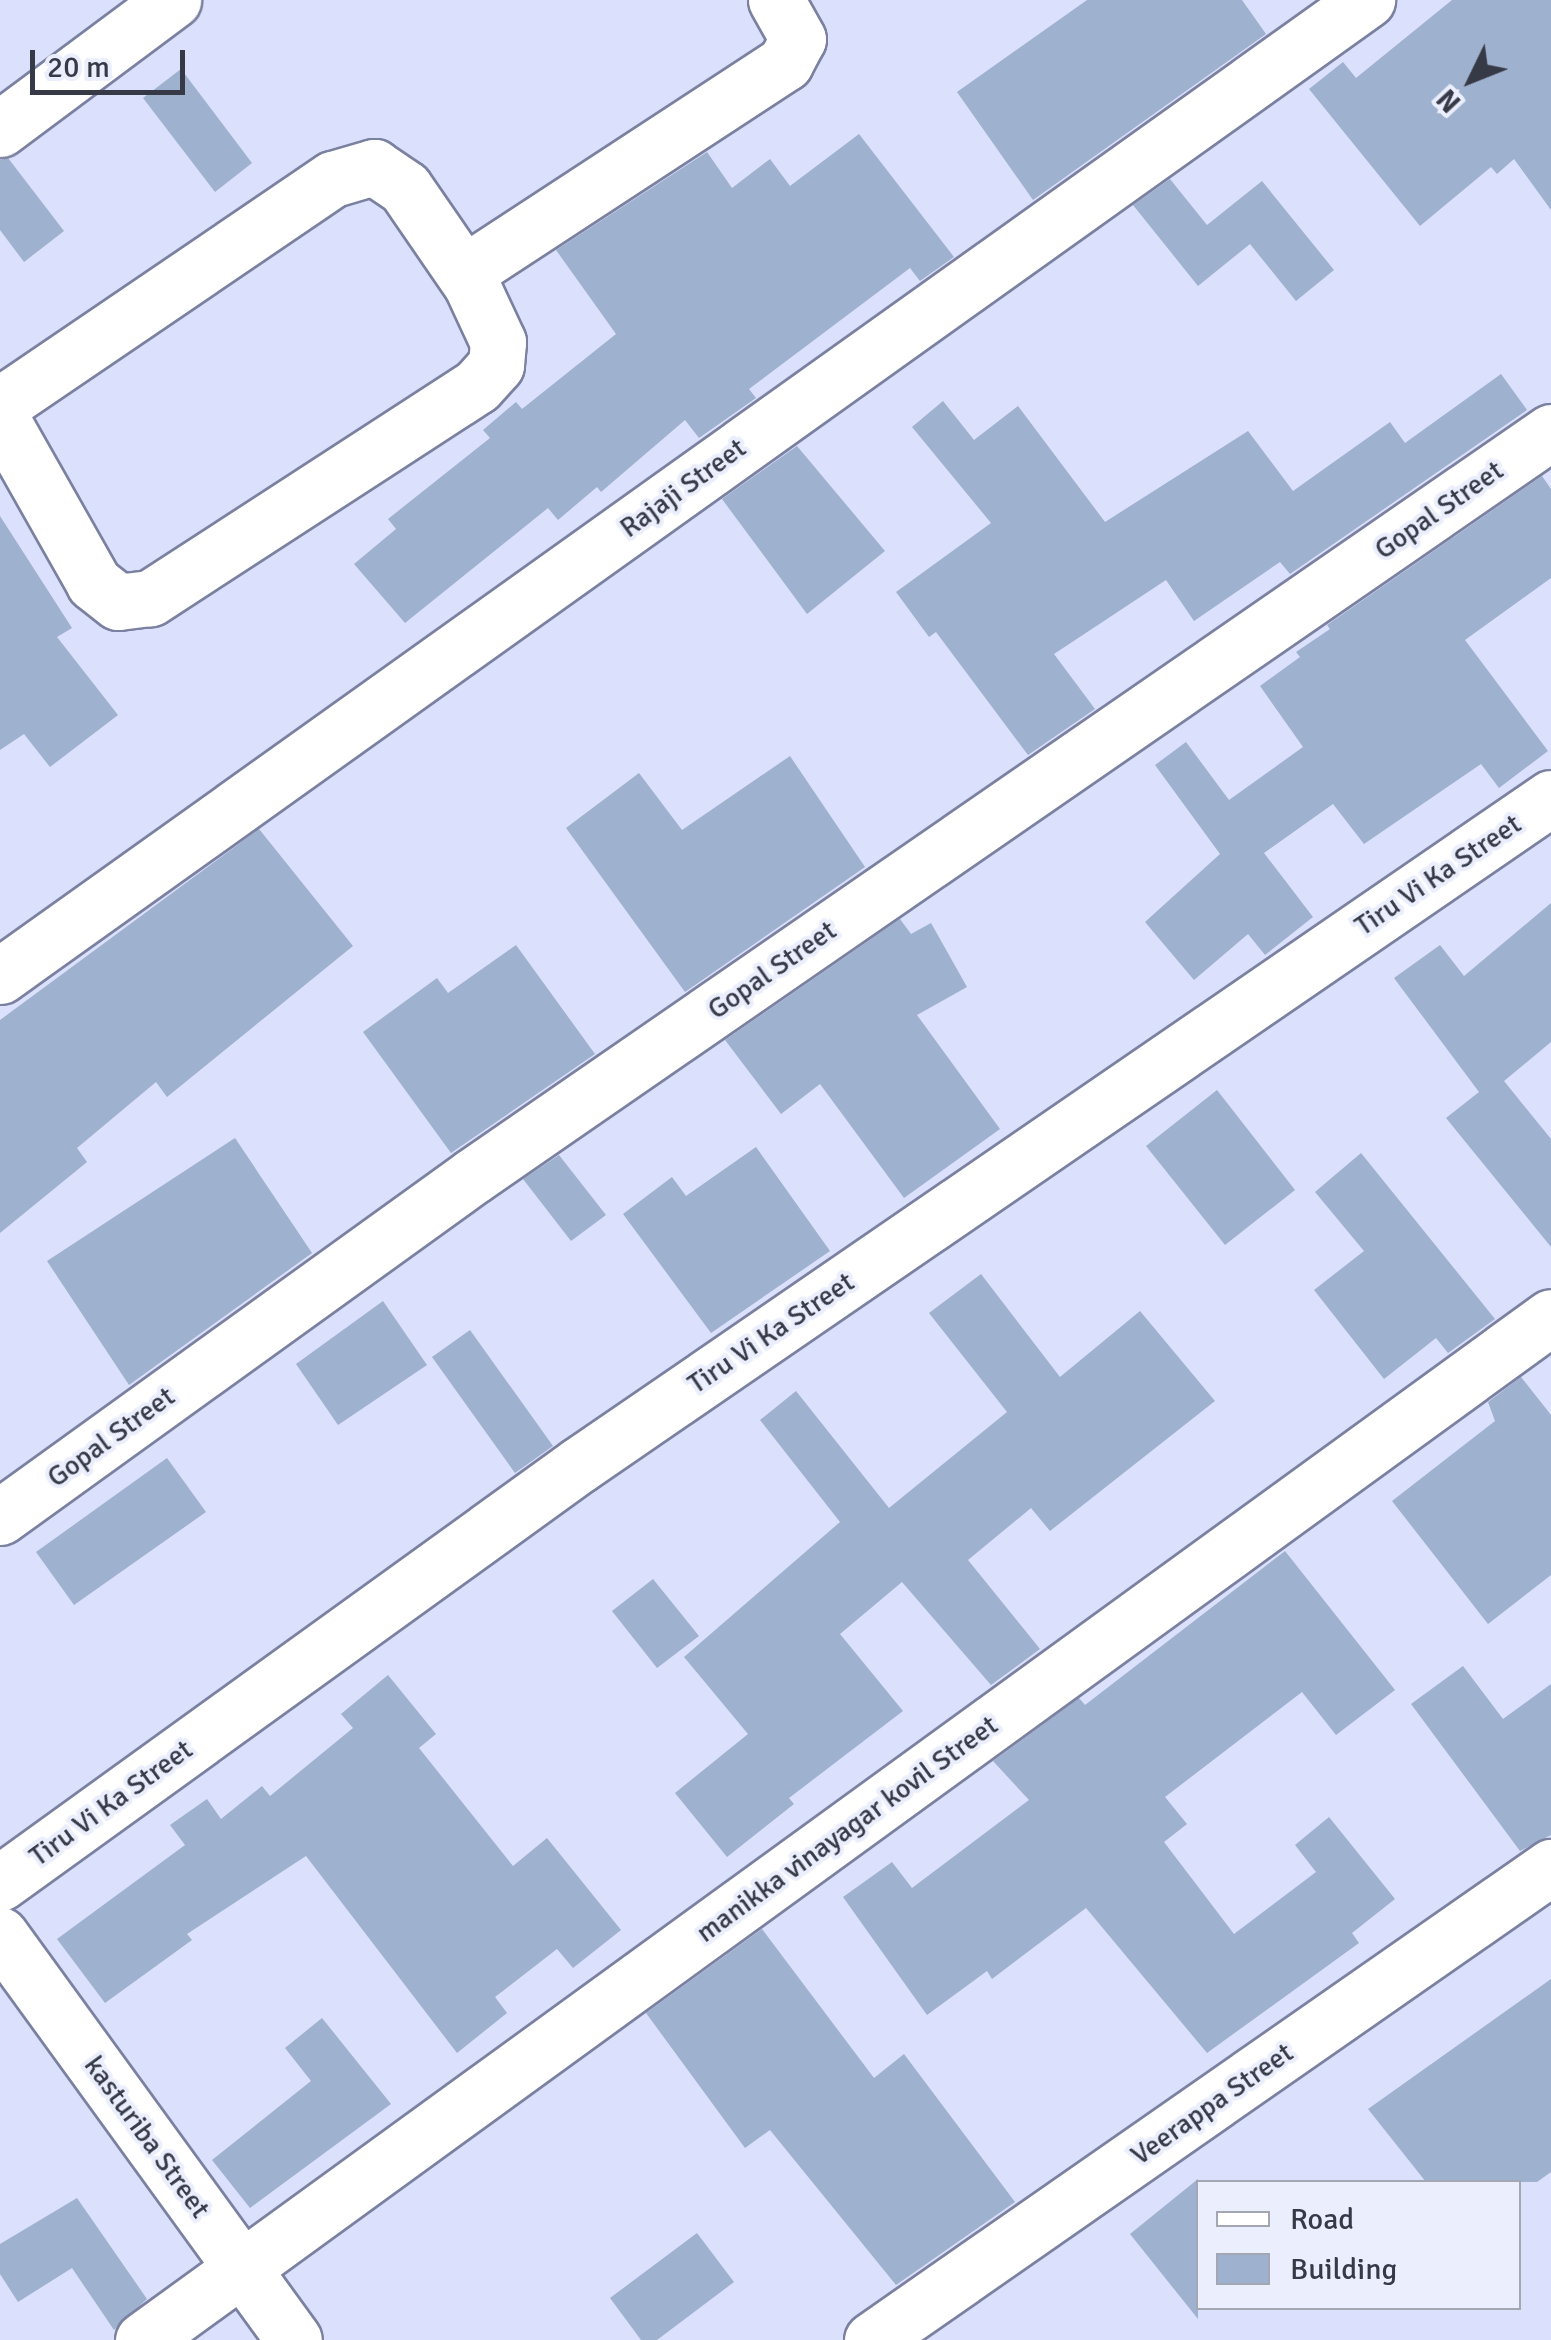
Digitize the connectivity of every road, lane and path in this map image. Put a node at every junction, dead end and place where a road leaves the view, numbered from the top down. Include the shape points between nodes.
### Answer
1 (173, 0) edge
2 (776, 0) edge
3 (1367, 0) edge
4 (5, 115) edge
5 (464, 273) junction
6 (0, 404) edge
7 (0, 417) edge
8 (1551, 432) edge
9 (1551, 798) edge
10 (0, 976) edge
11 (1551, 1317) edge
12 (0, 1517) edge
13 (1551, 1867) edge
14 (0, 1883) edge
15 (0, 1935) edge
16 (242, 2269) junction
17 (142, 2340) edge
18 (294, 2340) edge
19 (872, 2340) edge

1 - 4 street
2 - 5 street via 798,39 784,63
3 - 10 street, Rajaji Street
5 - 6 street via 405,188 374,167 333,179
5 - 7 street via 498,342 496,366 476,386 150,598 118,602 94,583
8 - 12 street, Gopal Street via 473,1176
9 - 14 street, Tiru Vi Ka Street via 579,1465
11 - 16 street, manikka vinayagar kovil Street
13 - 19 street, Veerappa Street
15 - 16 street, kasturiba Street
16 - 17 street, manikka vinayagar kovil Street
16 - 18 street, kasturiba Street

